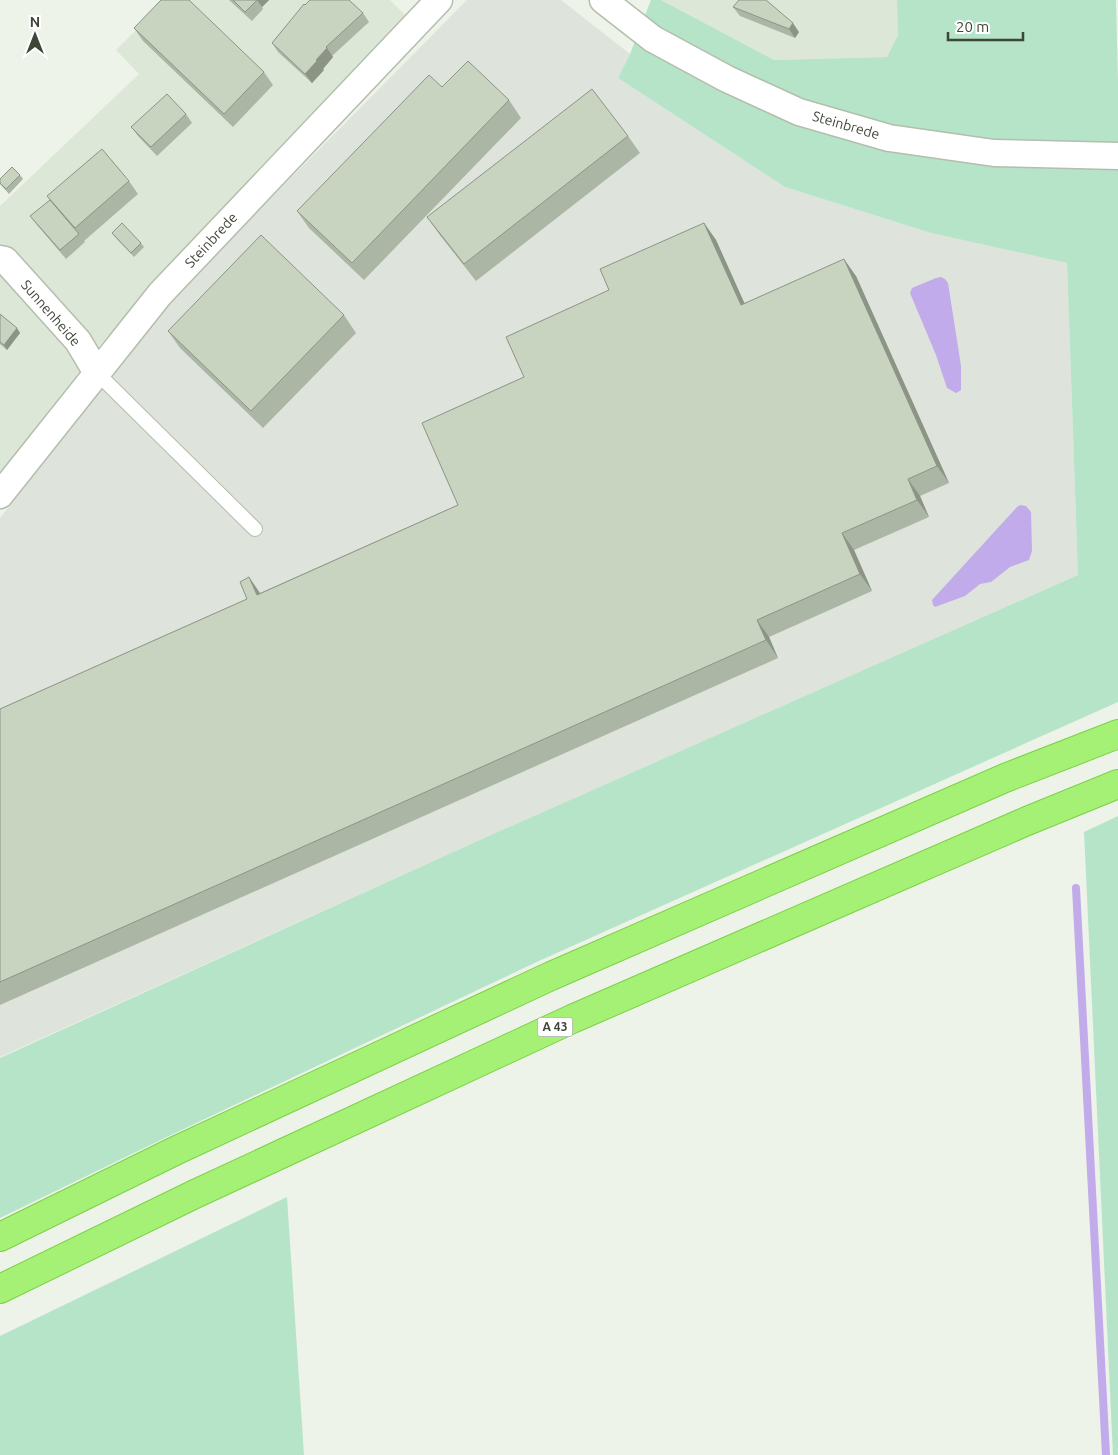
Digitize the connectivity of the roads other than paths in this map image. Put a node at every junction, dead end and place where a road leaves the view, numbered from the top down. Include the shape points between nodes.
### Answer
1 (439, 0) edge
2 (603, 0) edge
3 (1118, 156) edge
4 (0, 259) edge
5 (97, 372) junction
6 (0, 495) edge
7 (255, 529) dead end
8 (1118, 734) edge
9 (1118, 784) edge
10 (0, 1237) edge
11 (0, 1289) edge

1 - 5 street, Steinbrede via 160,294
2 - 3 street, Steinbrede via 653,39 727,79 800,112 889,138 984,152
4 - 5 street, Sunnenheide via 5,260 78,341
5 - 6 street, Steinbrede
5 - 7 lane
8 - 10 highway via 1005,778 551,976 177,1150
9 - 11 highway, A 43 via 572,1019

